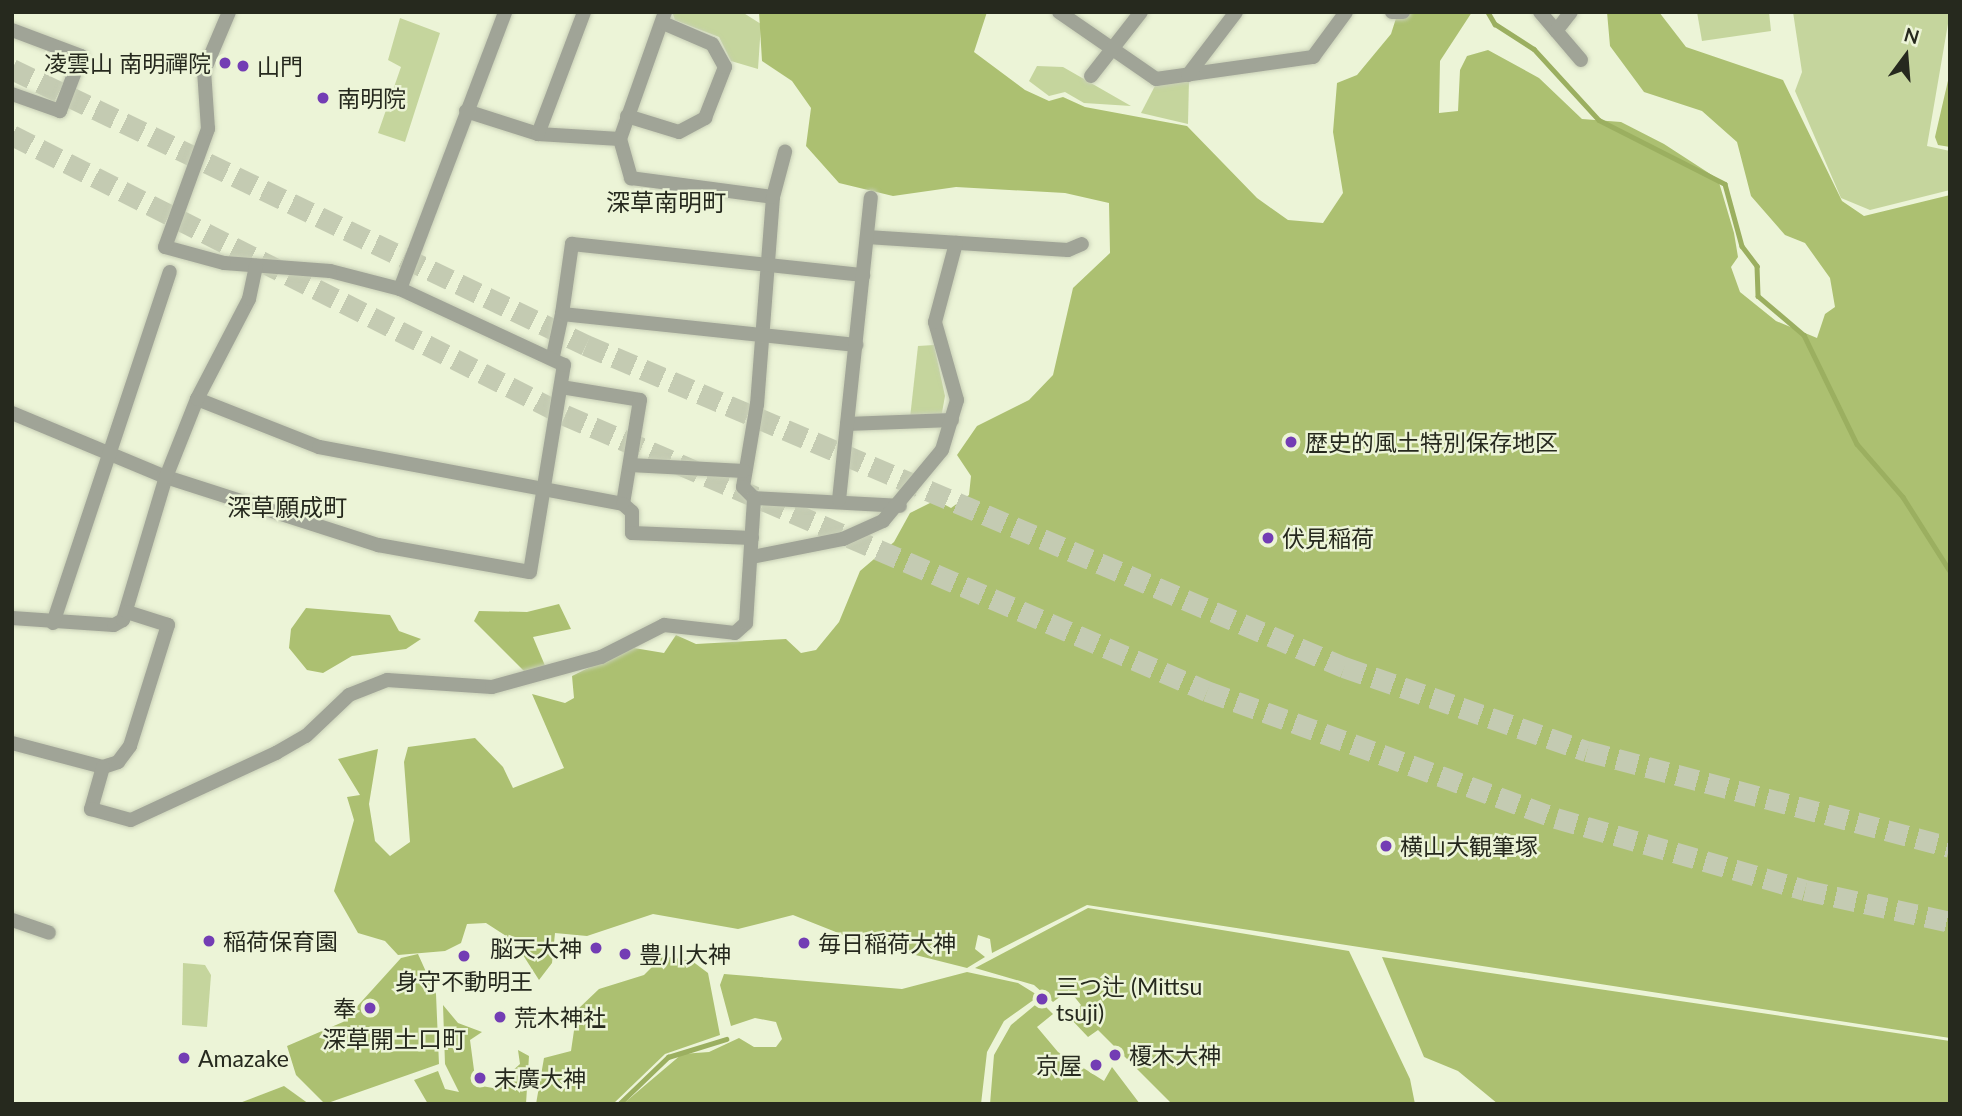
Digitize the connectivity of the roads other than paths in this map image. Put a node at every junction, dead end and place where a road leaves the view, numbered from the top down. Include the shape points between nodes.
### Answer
1 (229, 12) edge
2 (505, 12) edge
3 (584, 12) edge
4 (1059, 12) edge
5 (1236, 12) edge
6 (1346, 12) edge
7 (1392, 12) edge
8 (1403, 12) edge
9 (1540, 12) edge
10 (1571, 12) edge
11 (1138, 13) edge
12 (664, 17) edge
13 (12, 30) edge
14 (1556, 31) junction
15 (1114, 47) junction
16 (1581, 60) dead end
17 (1188, 75) junction
18 (1091, 76) dead end
19 (12, 94) edge
20 (466, 111) junction
21 (628, 116) junction
22 (538, 134) junction
23 (620, 139) junction
24 (785, 152) dead end
25 (773, 197) junction
26 (872, 198) dead end
27 (867, 237) junction
28 (956, 243) junction
29 (1082, 244) dead end
30 (767, 264) junction
31 (256, 266) junction
32 (170, 272) dead end
33 (863, 275) junction
34 (400, 289) junction
35 (562, 314) junction
36 (760, 335) junction
37 (856, 345) junction
38 (553, 356) junction
39 (561, 387) junction
40 (197, 399) junction
41 (12, 413) edge
42 (952, 421) junction
43 (847, 424) junction
44 (107, 454) junction
45 (630, 465) junction
46 (744, 471) junction
47 (166, 477) junction
48 (544, 489) junction
49 (754, 498) junction
50 (839, 500) junction
51 (624, 504) junction
52 (900, 506) junction
53 (752, 538) junction
54 (752, 557) junction
55 (127, 612) junction
56 (12, 618) edge
57 (52, 623) junction
58 (12, 743) edge
59 (103, 767) junction
60 (12, 919) edge
61 (49, 933) dead end

1 - 31 street via 204,71 208,129 165,247
2 - 20 street
3 - 22 street
4 - 15 street
5 - 17 street
6 - 17 street via 1313,58
7 - 8 street
9 - 14 street
10 - 14 street
11 - 15 street
12 - 21 street
12 - 21 street via 712,44 726,67 705,118 679,132
13 - 19 street via 81,56 60,111
14 - 16 street
15 - 17 street via 1156,79
15 - 18 street
20 - 22 street
20 - 34 street
21 - 23 street
22 - 23 street
23 - 25 street via 631,178
24 - 25 street
25 - 30 street
26 - 27 street
27 - 28 street
27 - 33 street
28 - 29 street via 1068,250
28 - 42 street via 936,322 957,400
30 - 33 street
30 - 35 street via 572,244
30 - 36 street
31 - 34 street via 330,271
31 - 40 street via 249,299
32 - 44 street
33 - 37 street
34 - 38 street
35 - 36 street
35 - 38 street
36 - 37 street
36 - 46 street via 757,404
37 - 43 street
38 - 39 street via 564,365
39 - 45 street via 640,400
39 - 48 street
40 - 47 street
40 - 48 street via 319,447
41 - 44 street
42 - 43 street
42 - 52 street via 942,450
43 - 50 street
44 - 47 street
44 - 57 street
45 - 46 street
45 - 51 street
46 - 49 street via 743,487
47 - 48 street via 378,545 530,572
47 - 55 street
48 - 51 street
49 - 50 street
49 - 53 street
50 - 52 street
51 - 53 street via 632,512 632,533
52 - 54 street via 843,539
53 - 54 street
54 - 59 street via 746,623 735,633 664,625 601,657 492,687 387,680 349,695 306,736 276,753 131,820 91,810
55 - 57 street via 114,625
55 - 59 street via 168,625 131,746
56 - 57 street
58 - 59 street
60 - 61 street

